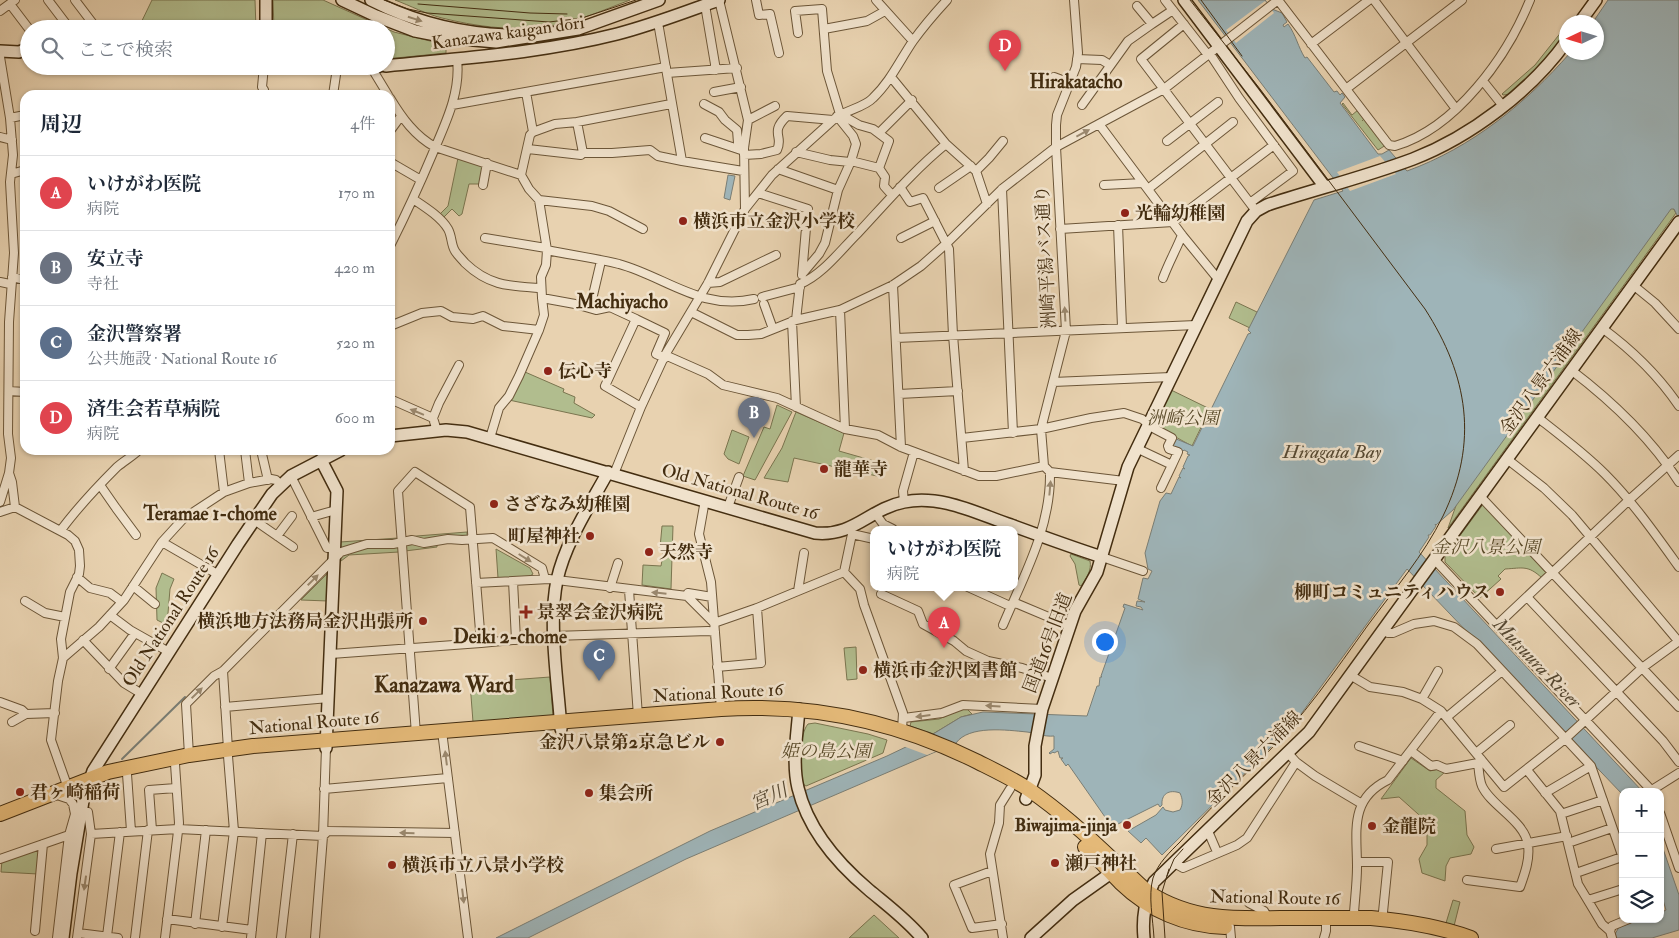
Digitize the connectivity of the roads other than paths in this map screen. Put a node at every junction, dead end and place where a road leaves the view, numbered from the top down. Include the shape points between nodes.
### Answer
1 (48, 0) edge
2 (76, 0) edge
3 (266, 0) edge
4 (342, 0) edge
5 (371, 0) edge
6 (659, 0) edge
7 (719, 0) edge
8 (756, 0) edge
9 (876, 0) edge
10 (947, 0) edge
11 (1074, 0) edge
12 (1165, 0) edge
13 (1184, 0) edge
14 (1278, 0) edge
15 (1369, 0) edge
16 (1374, 0) edge
17 (1462, 0) edge
18 (1530, 0) edge
19 (1596, 0) edge
20 (13, 2) edge
21 (705, 5) junction
22 (1137, 6) dead end
23 (0, 10) edge
24 (1173, 10) junction
25 (885, 12) junction
26 (1585, 15) edge
27 (24, 20) edge
28 (63, 20) edge
29 (90, 20) edge
30 (266, 20) edge
31 (386, 20) edge
32 (657, 22) junction
33 (395, 23) edge
34 (1152, 24) junction
35 (1184, 24) junction
36 (824, 29) junction
37 (798, 33) dead end
38 (538, 36) junction
39 (913, 41) junction
40 (1406, 43) junction
41 (1311, 44) junction
42 (1216, 49) junction
43 (1559, 50) edge
44 (0, 51) edge
45 (20, 52) edge
46 (779, 53) dead end
47 (0, 57) edge
48 (457, 59) junction
49 (1077, 59) junction
50 (395, 65) edge
51 (1110, 65) junction
52 (737, 68) junction
53 (666, 70) junction
54 (716, 70) junction
55 (263, 75) edge
56 (336, 75) edge
57 (379, 75) edge
58 (891, 77) junction
59 (1054, 77) dead end
60 (1483, 81) junction
61 (1070, 84) junction
62 (741, 87) junction
63 (1250, 88) junction
64 (1164, 89) junction
65 (1346, 89) junction
66 (264, 90) edge
67 (334, 90) edge
68 (386, 90) edge
69 (526, 92) junction
70 (714, 92) dead end
71 (1239, 98) junction
72 (912, 100) junction
73 (1218, 102) dead end
74 (452, 104) junction
75 (671, 104) junction
76 (704, 104) dead end
77 (1082, 105) dead end
78 (395, 106) edge
79 (775, 106) dead end
80 (1503, 106) junction
81 (1456, 109) junction
82 (20, 116) edge
83 (401, 116) junction
84 (836, 117) junction
85 (10, 118) junction
86 (748, 120) junction
87 (577, 122) junction
88 (1233, 122) dead end
89 (1189, 123) junction
90 (395, 124) edge
91 (1099, 124) junction
92 (533, 132) junction
93 (879, 132) junction
94 (0, 138) edge
95 (705, 138) dead end
96 (12, 140) junction
97 (1003, 141) dead end
98 (1167, 142) dead end
99 (946, 144) junction
100 (1205, 144) junction
101 (1274, 145) junction
102 (435, 147) junction
103 (1056, 147) junction
104 (528, 149) junction
105 (744, 151) junction
106 (796, 152) junction
107 (583, 153) junction
108 (682, 161) junction
109 (850, 161) junction
110 (487, 162) junction
111 (395, 165) edge
112 (879, 168) junction
113 (778, 169) junction
114 (973, 169) junction
115 (20, 171) edge
116 (743, 171) junction
117 (11, 174) junction
118 (521, 175) junction
119 (1231, 178) junction
120 (421, 180) junction
121 (483, 185) dead end
122 (1104, 185) dead end
123 (900, 186) junction
124 (1145, 186) junction
125 (1330, 186) junction
126 (939, 188) dead end
127 (838, 190) junction
128 (1002, 190) junction
129 (758, 193) junction
130 (892, 195) junction
131 (413, 199) junction
132 (539, 200) junction
133 (987, 204) junction
134 (1253, 207) junction
135 (745, 209) junction
136 (935, 221) junction
137 (1173, 222) junction
138 (1118, 226) junction
139 (1678, 227) edge
140 (644, 229) dead end
141 (1060, 229) junction
142 (397, 232) joint
143 (1182, 235) junction
144 (395, 236) edge
145 (486, 238) dead end
146 (901, 238) dead end
147 (947, 243) junction
148 (546, 249) junction
149 (776, 255) dead end
150 (601, 261) junction
151 (802, 273) junction
152 (1163, 278) dead end
153 (1218, 279) junction
154 (20, 280) edge
155 (11, 281) junction
156 (0, 282) edge
157 (708, 282) junction
158 (894, 285) junction
159 (1633, 285) junction
160 (800, 286) junction
161 (540, 288) junction
162 (542, 298) junction
163 (699, 298) junction
164 (760, 300) junction
165 (590, 308) junction
166 (840, 310) junction
167 (690, 312) junction
168 (636, 318) junction
169 (794, 321) junction
170 (395, 324) edge
171 (1196, 325) junction
172 (1122, 327) junction
173 (1602, 328) junction
174 (773, 329) junction
175 (1679, 329) edge
176 (539, 330) junction
177 (1066, 331) junction
178 (1008, 334) junction
179 (953, 335) junction
180 (896, 338) junction
181 (665, 357) junction
182 (459, 365) dead end
183 (1571, 370) junction
184 (1171, 377) junction
185 (1053, 382) junction
186 (958, 391) junction
187 (0, 392) edge
188 (9, 392) junction
189 (20, 392) edge
190 (899, 394) junction
191 (395, 401) edge
192 (1679, 406) edge
193 (640, 407) junction
194 (796, 407) junction
195 (1537, 417) junction
196 (433, 418) junction
197 (1148, 424) junction
198 (845, 429) junction
199 (1041, 429) junction
200 (437, 431) junction
201 (1013, 432) junction
202 (395, 435) edge
203 (490, 438) junction
204 (962, 438) junction
205 (901, 447) junction
206 (1136, 448) junction
207 (914, 452) junction
208 (133, 455) edge
209 (220, 455) edge
210 (246, 455) edge
211 (262, 455) edge
212 (321, 455) edge
213 (1679, 455) edge
214 (1507, 459) junction
215 (1172, 465) junction
216 (1667, 465) junction
217 (1044, 466) junction
218 (964, 471) junction
219 (1050, 472) junction
220 (9, 473) junction
221 (611, 473) junction
222 (292, 476) junction
223 (739, 477) dead end
224 (268, 480) junction
225 (1124, 481) junction
226 (1679, 482) edge
227 (250, 483) junction
228 (100, 485) junction
229 (281, 485) junction
230 (1161, 488) dead end
231 (224, 492) junction
232 (1480, 496) junction
233 (705, 500) junction
234 (1629, 500) junction
235 (0, 502) edge
236 (904, 502) junction
237 (15, 507) junction
238 (728, 507) junction
239 (336, 510) junction
240 (0, 512) edge
241 (875, 513) junction
242 (292, 516) dead end
243 (311, 517) junction
244 (254, 520) junction
245 (887, 526) edge
246 (1012, 526) edge
247 (1018, 528) edge
248 (61, 530) junction
249 (851, 531) junction
250 (136, 535) dead end
251 (277, 536) junction
252 (1040, 536) junction
253 (1591, 536) junction
254 (870, 538) edge
255 (473, 539) junction
256 (162, 542) junction
257 (401, 542) junction
258 (293, 547) dead end
259 (804, 553) dead end
260 (335, 554) junction
261 (1102, 557) junction
262 (1432, 561) junction
263 (618, 564) dead end
264 (1679, 567) edge
265 (844, 572) junction
266 (1142, 572) dead end
267 (1553, 573) junction
268 (219, 575) junction
269 (77, 577) junction
270 (551, 580) junction
271 (513, 581) junction
272 (476, 583) junction
273 (133, 586) junction
274 (610, 588) junction
275 (1018, 589) edge
276 (629, 590) junction
277 (798, 591) junction
278 (978, 591) edge
279 (1017, 591) edge
280 (688, 593) dead end
281 (881, 594) dead end
282 (712, 597) junction
283 (1527, 597) junction
284 (25, 601) dead end
285 (122, 602) junction
286 (155, 604) dead end
287 (1012, 604) junction
288 (757, 608) junction
289 (110, 615) junction
290 (65, 617) junction
291 (714, 623) junction
292 (1003, 625) dead end
293 (1497, 625) junction
294 (1070, 626) junction
295 (1383, 630) junction
296 (715, 632) junction
297 (135, 633) junction
298 (632, 634) junction
299 (554, 636) junction
300 (83, 640) junction
301 (516, 640) junction
302 (1679, 642) edge
303 (481, 643) junction
304 (410, 649) junction
305 (170, 652) junction
306 (331, 654) junction
307 (63, 658) junction
308 (717, 667) junction
309 (1642, 668) junction
310 (109, 669) junction
311 (222, 671) junction
312 (1438, 671) dead end
313 (1502, 671) junction
314 (1350, 675) junction
315 (1052, 678) junction
316 (1616, 691) junction
317 (142, 694) junction
318 (329, 698) junction
319 (1422, 699) junction
320 (0, 702) edge
321 (225, 707) junction
322 (1679, 707) edge
323 (721, 709) junction
324 (1041, 712) junction
325 (55, 713) junction
326 (799, 713) junction
327 (26, 714) junction
328 (1444, 714) junction
329 (638, 716) junction
330 (1584, 721) junction
331 (12, 722) dead end
332 (903, 724) junction
333 (1510, 725) dead end
334 (561, 726) junction
335 (416, 734) junction
336 (1567, 737) junction
337 (444, 739) junction
338 (918, 740) junction
339 (326, 744) junction
340 (1359, 746) dead end
341 (941, 749) junction
342 (1411, 751) junction
343 (228, 753) junction
344 (189, 754) junction
345 (1292, 757) junction
346 (1478, 758) junction
347 (1403, 761) junction
348 (1679, 762) edge
349 (175, 764) junction
350 (1591, 766) junction
351 (1527, 770) junction
352 (1679, 773) edge
353 (127, 774) junction
354 (448, 778) junction
355 (90, 780) junction
356 (68, 788) junction
357 (176, 788) junction
358 (1650, 788) edge
359 (1657, 788) edge
360 (324, 789) junction
361 (1010, 789) junction
362 (1545, 792) junction
363 (53, 794) junction
364 (1028, 795) junction
365 (1603, 800) junction
366 (1362, 804) junction
367 (88, 812) junction
368 (0, 814) edge
369 (1561, 814) junction
370 (1664, 825) edge
371 (1612, 828) junction
372 (178, 829) junction
373 (150, 830) junction
374 (206, 830) junction
375 (131, 831) junction
376 (234, 831) junction
377 (1208, 831) junction
378 (120, 832) junction
379 (262, 833) junction
380 (91, 834) junction
381 (293, 834) junction
382 (455, 834) junction
383 (69, 835) junction
384 (323, 836) junction
385 (1568, 840) junction
386 (1528, 843) junction
387 (43, 844) junction
388 (1619, 846) edge
389 (1496, 849) dead end
390 (1217, 852) junction
391 (0, 858) edge
392 (1619, 858) edge
393 (1357, 862) junction
394 (1174, 863) junction
395 (1679, 868) edge
396 (992, 871) junction
397 (74, 873) junction
398 (1111, 873) junction
399 (1576, 873) junction
400 (1467, 880) dead end
401 (1619, 890) edge
402 (1147, 898) junction
403 (1588, 900) junction
404 (1249, 904) dead end
405 (1383, 912) dead end
406 (1354, 913) dead end
407 (167, 919) junction
408 (1269, 919) junction
409 (1619, 923) edge
410 (195, 924) junction
411 (1002, 924) junction
412 (222, 927) junction
413 (1325, 927) edge
414 (36, 931) dead end
415 (1230, 932) edge
416 (251, 934) edge
417 (1611, 935) edge
418 (75, 936) edge
419 (107, 936) junction
420 (57, 938) edge
421 (63, 938) edge
422 (118, 938) edge
423 (135, 938) edge
424 (165, 938) edge
425 (281, 938) edge
426 (315, 938) edge
427 (468, 938) edge
428 (922, 938) edge
429 (1003, 938) edge
430 (1031, 938) edge
431 (1144, 938) edge
432 (1449, 938) edge
433 (1471, 938) edge

1 - 28 street
2 - 29 street
3 - 30 street
4 - 31 street
5 -> 38 street via 411,18 452,29 480,34
6 - 38 street via 578,28
7 - 21 street, Kanazawa kaigan dōri
7 - 52 street
8 - 46 street via 759,15 770,14
9 - 25 street
10 - 39 street
11 - 49 street, 洲崎平潟バス通り
12 - 24 street
13 - 42 street
14 - 41 street
14 - 42 street
15 - 41 street
16 - 40 street
17 - 40 street
18 - 60 street via 1518,27
19 - 26 street
20 - 23 street
20 - 27 street
21 - 32 street, Kanazawa kaigan dōri
21 - 54 street
22 - 34 street
24 - 34 street
24 - 35 street
25 - 36 street via 867,21
25 - 39 street
32 - 48 street, Kanazawa kaigan dōri via 570,44
32 - 53 street
33 - 38 street via 450,38 496,42
34 - 51 street via 1132,37
35 - 42 street
35 - 64 street via 1141,59
36 - 37 street via 822,9 795,11
36 - 84 street via 827,72
39 - 58 street
40 - 65 street
40 - 81 street
41 - 65 street
42 - 63 street
42 - 64 street
42 - 71 street
43 - 80 street via 1536,77
44 - 45 street
47 - 85 street
48 - 50 street, Kanazawa kaigan dōri
48 - 74 street via 458,79
49 - 51 street via 1102,60
49 - 61 street, 洲崎平潟バス通り
51 - 77 street
52 - 54 street
52 - 62 street
53 - 54 street
53 - 69 street
53 - 75 street
55 - 66 street
56 - 67 street
57 - 68 street
58 - 72 street
58 - 84 street via 872,100
59 - 61 street
60 - 80 street
60 - 81 street
61 - 103 street, 洲崎平潟バス通り via 1057,115
62 - 70 street
62 - 86 street
63 - 71 street
63 - 125 street
64 - 89 street
64 - 91 street
65 - 81 street via 1392,146 1421,134
69 - 74 street
69 - 92 street
71 - 101 street
72 - 93 street
72 - 99 street
73 - 89 street
74 - 102 street
75 - 87 street
75 - 108 street
76 - 105 street via 719,112 738,130 738,143
78 - 83 street
79 - 86 street
80 - 125 street via 1484,121 1415,158
82 - 85 street
83 - 90 street
83 - 102 street via 418,135
84 - 93 street
84 - 105 street via 787,116 777,130 778,150 761,154
84 - 106 street
84 - 109 street via 854,136 856,144
85 - 96 street
86 - 105 street
87 - 92 street via 555,124
87 - 107 street
88 - 100 street
89 - 98 street
89 - 100 street
103 -> 91 street
91 - 124 street
92 - 104 street
93 - 112 street via 889,141
94 - 96 street
95 - 105 street
96 - 117 street
97 - 114 street via 989,158
99 - 114 street
99 - 123 street
100 - 119 street
100 - 124 street
101 - 119 street
101 - 134 street via 1293,172
102 - 110 street
102 - 120 street
103 - 128 street
103 - 141 street, 洲崎平潟バス通り
104 - 107 street
104 - 118 street
105 - 116 street
106 - 109 street
106 - 113 street
107 - 108 street via 650,150 658,156
108 - 116 street
109 - 112 street
109 - 127 street
110 - 118 street
110 - 121 street
111 - 120 street
112 - 130 street via 885,177 884,186
113 - 127 street
113 - 129 street
114 - 126 street
114 - 133 street
115 - 117 street
116 - 135 street
117 - 155 street via 14,252
118 - 132 street
119 - 134 street
119 - 137 street
120 - 131 street
122 - 124 street
123 - 130 street
123 - 136 street via 910,202 923,198
124 - 137 street
125 - 134 street
127 - 151 street via 825,243
128 - 133 street
128 - 178 street
129 - 135 street
129 - 151 street via 808,209 801,225 806,228
130 - 160 street via 837,255
131 - 142 street
131 - 161 street via 448,228 453,248 477,274 510,286
132 - 140 street via 592,206
132 - 148 street
133 - 147 street
134 - 153 street, 国道16号旧道
135 - 157 street
136 - 146 street
136 - 147 street
137 - 138 street
137 - 143 street
138 - 141 street
138 - 172 street
139 - 159 street, 金沢八景六浦線
177 -> 141 street, 洲崎平潟バス通り
142 - 144 street
143 - 152 street
143 - 153 street
145 - 148 street
147 - 158 street
147 - 179 street via 950,249
148 - 150 street
148 - 161 street
149 - 157 street via 720,282
150 - 163 street via 620,265
150 - 165 street
151 - 160 street
153 - 171 street, 国道16号旧道
154 - 155 street
155 - 156 street
155 - 188 street
157 - 163 street
158 - 166 street
158 - 180 street
159 - 173 street, 金沢八景六浦線
159 - 175 street
160 - 164 street
160 - 169 street
161 - 162 street
162 - 165 street
162 - 176 street via 544,315
163 - 164 street via 737,303
163 - 167 street
164 - 174 street
165 - 168 street via 610,307
166 - 169 street
166 - 198 street
167 - 174 street via 737,335 760,334
167 - 181 street
168 - 181 street via 664,332 656,354
168 - 193 street via 605,386
169 - 174 street
169 - 194 street
170 - 176 street via 422,312 441,311 452,317 483,316 503,326
171 - 172 street
171 - 184 street, 国道16号旧道
172 - 177 street
173 - 183 street, 金沢八景六浦線
173 - 192 street via 1647,366
176 - 203 street via 509,396 499,408
177 - 178 street
177 - 185 street, 洲崎平潟バス通り
178 - 179 street
178 - 201 street
179 - 180 street
179 - 186 street
180 - 190 street
181 - 193 street
181 - 194 street via 708,374 723,385 758,392
182 - 196 street
183 - 195 street, 金沢八景六浦線
183 - 216 street via 1614,406
184 - 185 street
184 - 197 street, 国道16号旧道
185 - 199 street, 洲崎平潟バス通り
186 - 190 street
186 - 204 street
187 - 188 street
188 - 189 street
188 - 220 street
190 - 205 street
196 -> 191 street
193 - 221 street
194 - 198 street
195 - 214 street, 金沢八景六浦線
195 - 234 street via 1605,474
196 - 200 street
197 - 199 street via 1124,413
197 - 206 street, 国道16号旧道
197 - 215 street via 1172,438 1169,449 1178,452
198 - 205 street via 878,434
199 - 201 street
199 - 217 street, 洲崎平潟バス通り
200 - 202 street, Old National Route 16
200 - 203 street, Old National Route 16 via 460,430
201 - 204 street
203 - 221 street, Old National Route 16
204 - 218 street
205 - 207 street
206 - 215 street
206 - 225 street, 国道16号旧道
207 - 218 street
207 - 236 street via 903,491
208 - 228 street
209 - 231 street
210 - 227 street
211 - 224 street
212 - 222 street, Old National Route 16
212 - 239 street via 337,491
213 - 216 street
214 - 232 street, 金沢八景六浦線
214 - 253 street via 1544,488
215 - 230 street
216 - 226 street
216 - 234 street
217 - 218 street via 996,476 978,476
217 - 219 street
219 - 225 street
252 -> 219 street via 1048,507
220 - 235 street
220 - 237 street
221 - 233 street, Old National Route 16
221 - 270 street
222 - 229 street, Old National Route 16
222 - 243 street
223 - 238 street
224 - 227 street
224 - 229 street via 276,480
225 - 261 street, 国道16号旧道
227 - 231 street
228 - 248 street via 74,511
228 - 250 street
229 - 244 street, Old National Route 16
231 - 256 street via 183,519
232 - 262 street, 金沢八景六浦線
232 - 267 street
233 - 238 street, Old National Route 16
233 - 282 street via 699,534
234 - 253 street
234 - 264 street
236 - 241 street, Old National Route 16
236 - 246 street, Old National Route 16 via 926,500 952,505
237 - 240 street
237 - 248 street
238 - 249 street, Old National Route 16 via 815,533
239 - 243 street
239 - 260 street
241 - 245 street
241 - 249 street, Old National Route 16
242 - 251 street
243 - 260 street via 327,548
244 - 251 street
244 - 268 street, Old National Route 16
247 - 252 street, Old National Route 16
248 - 269 street via 79,550
249 - 254 street
249 - 265 street
251 - 258 street
252 - 261 street, Old National Route 16
252 - 275 street
253 - 267 street
253 - 302 street
255 - 257 street
255 - 257 street via 470,507 415,472 398,491
255 -> 270 street via 494,538 542,568
255 - 272 street
256 - 268 street
256 - 273 street
257 - 260 street via 367,544
257 - 304 street
259 - 277 street
260 - 306 street
311 -> 260 street
261 - 266 street
261 - 294 street, 国道16号旧道
262 - 293 street
262 - 295 street, 金沢八景六浦線
263 - 274 street
265 - 277 street
265 - 332 street via 860,589
267 - 283 street
267 - 309 street
268 - 305 street, Old National Route 16
269 - 285 street via 90,588 110,593
269 - 290 street
270 - 271 street
270 - 274 street
270 - 299 street
271 - 272 street
271 - 301 street
272 - 303 street
273 - 285 street
273 - 286 street
274 - 276 street
291 -> 276 street via 687,596
276 - 298 street
277 - 288 street
278 - 287 street
279 - 287 street
280 - 282 street
281 - 315 street via 918,611 923,624 954,640 966,651 988,661
282 - 291 street
283 - 293 street
283 - 316 street
284 - 290 street via 45,612
285 - 289 street
287 - 292 street
287 - 294 street
288 - 291 street
288 - 308 street via 761,663
289 - 297 street
289 - 300 street
290 - 307 street via 61,639
291 - 296 street
293 - 330 street
294 - 315 street, 国道16号旧道
295 - 313 street via 1393,633 1414,624 1434,621 1454,627 1477,644
295 - 314 street, 金沢八景六浦線
296 - 298 street
296 - 308 street
297 - 305 street
297 - 310 street
298 - 299 street
298 - 329 street
299 - 301 street
299 - 334 street
300 - 307 street
300 - 310 street
301 - 303 street
302 - 309 street
303 - 304 street
304 - 306 street
304 - 335 street
305 - 317 street, Old National Route 16
306 - 318 street
307 - 325 street
308 - 323 street
309 - 316 street
309 - 322 street
310 - 317 street
311 - 321 street
344 -> 311 street via 186,704
312 - 319 street
313 - 328 street
313 - 336 street
314 - 319 street via 1370,687 1403,692
314 - 345 street, 金沢八景六浦線
315 - 324 street, 国道16号旧道
316 - 330 street
316 - 348 street
317 - 355 street, Old National Route 16
318 - 321 street
318 - 339 street
319 - 328 street
320 - 327 street
321 - 343 street
323 - 326 highway, National Route 16 via 761,707
323 - 329 highway, National Route 16
324 -> 332 street via 963,705
324 - 364 street, 国道16号旧道 via 1036,734 1035,775
325 - 327 street
325 - 356 street via 51,740
326 - 332 highway, National Route 16
326 - 334 highway, National Route 16
326 - 338 highway, National Route 16
326 - 428 street via 795,751 799,792 819,837 867,888
327 - 331 street
328 - 342 street
328 - 346 street
329 - 334 highway, National Route 16
330 - 336 street
330 - 358 street
332 - 338 highway, National Route 16
333 - 346 street
334 - 335 highway, National Route 16
334 - 337 highway, National Route 16
335 - 339 highway, National Route 16
336 - 350 street
336 - 351 street
337 - 339 highway, National Route 16
354 -> 337 street
338 - 341 highway, National Route 16
339 - 343 highway, National Route 16
339 - 360 street
340 - 347 street
341 - 361 highway, National Route 16
341 - 364 highway, National Route 16 via 992,769
342 - 346 street via 1431,766 1446,769
342 - 347 street
343 - 344 highway, National Route 16
343 - 349 highway, National Route 16
343 - 376 street
344 - 355 highway, National Route 16 via 108,772
345 - 366 street via 1315,776
345 - 377 street, 金沢八景六浦線
345 - 390 street via 1247,838 1238,845
346 - 351 street via 1504,787
346 - 386 street via 1482,786 1514,821
347 - 366 street
349 - 353 highway, National Route 16
349 - 357 street
350 - 362 street
350 - 365 street
351 - 362 street
352 - 359 street
353 - 355 highway, National Route 16
353 - 375 street
354 - 360 street
354 - 382 street
355 - 356 highway, National Route 16
355 - 367 street
355 - 397 street via 83,801
356 - 363 highway, National Route 16
357 - 372 street
357 - 373 street via 149,790
360 - 384 street
361 - 364 highway, National Route 16
361 - 396 street via 1000,805 999,823 990,854
362 - 369 street
363 - 368 highway, National Route 16
363 - 383 street via 69,799 73,804 75,814
364 - 398 highway, National Route 16
364 - 402 highway, National Route 16 via 1076,827
365 - 369 street
365 - 371 street
366 - 393 street via 1356,820
367 - 380 street
367 - 397 street
369 - 385 street
370 - 395 street
371 - 385 street
371 - 388 street
372 - 373 street
372 - 374 street
372 - 407 street
373 - 375 street
373 - 423 street
374 - 376 street
374 - 410 street
375 - 378 street
376 - 379 street
376 - 412 street
377 - 390 street
377 - 394 street, 金沢八景六浦線
378 - 380 street
378 - 419 street
379 - 381 street
379 - 416 street
380 -> 418 street
381 - 384 street
381 - 425 street
382 -> 384 street via 328,831
382 -> 427 street
383 - 387 street
383 - 420 street
384 - 426 street
385 - 386 street
385 - 399 street
386 - 389 street
386 - 400 street via 1528,862 1520,887
387 - 391 street
387 - 414 street
390 - 394 street via 1183,868
392 - 399 street
393 - 405 street via 1388,862
393 - 406 street
394 - 402 street, 金沢八景六浦線 via 1154,882
396 - 411 street
396 - 411 street via 954,885 972,928
397 - 418 street
397 - 421 street
398 - 402 highway, National Route 16
398 - 430 street via 1073,900
399 - 403 street via 1578,884
401 - 403 street
402 - 408 highway, National Route 16 via 1205,916
402 - 415 highway, National Route 16 via 1178,919
402 - 431 street
403 - 417 street
404 - 408 street via 1264,911
407 - 410 street
407 - 424 street
408 - 413 highway, National Route 16
409 - 417 street via 1612,926
410 - 412 street
411 - 429 street
412 - 416 street
413 - 415 highway, National Route 16
413 - 432 highway, National Route 16 via 1379,925
413 - 433 highway, National Route 16 via 1371,918 1437,927
418 - 419 street
419 - 422 street

